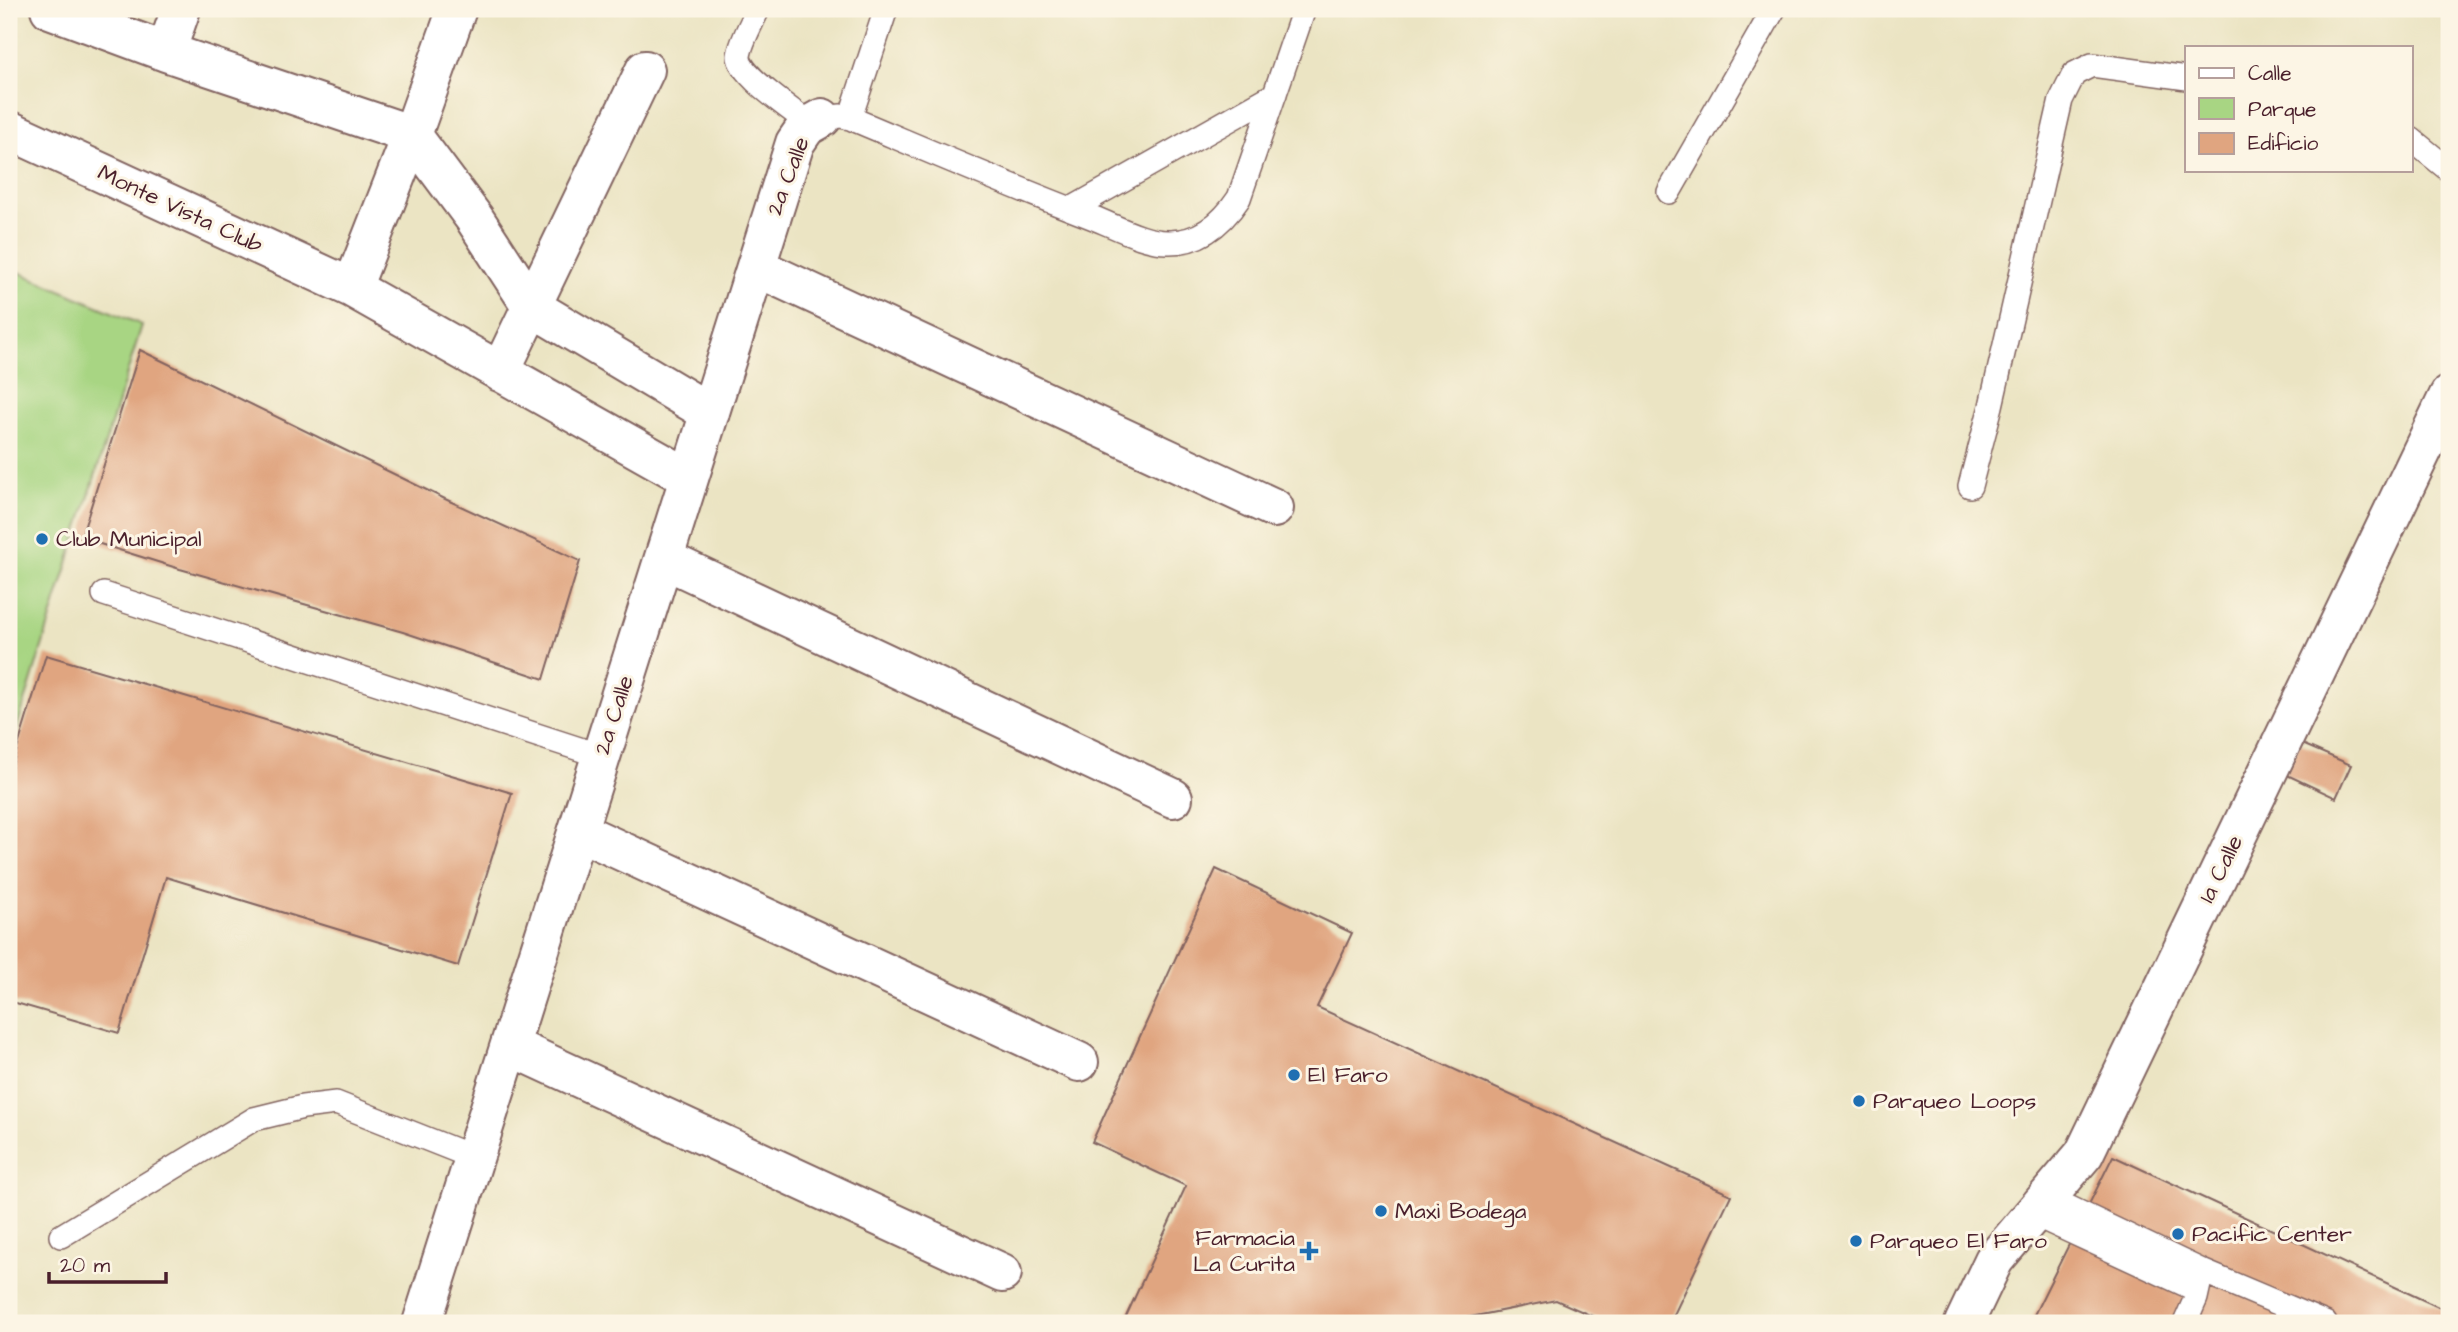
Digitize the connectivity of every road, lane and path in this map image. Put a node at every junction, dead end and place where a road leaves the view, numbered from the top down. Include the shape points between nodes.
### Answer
1 (50, 9) edge
2 (181, 9) edge
3 (457, 9) edge
4 (758, 9) edge
5 (886, 9) edge
6 (1304, 9) edge
7 (1774, 9) edge
8 (166, 52) junction
9 (645, 70) dead end
10 (2185, 78) edge
11 (1275, 94) junction
12 (828, 120) junction
13 (9, 130) edge
14 (412, 135) junction
15 (2412, 140) edge
16 (2449, 170) edge
17 (1669, 192) dead end
18 (1071, 209) junction
19 (756, 267) junction
20 (352, 288) junction
21 (532, 307) junction
22 (500, 372) junction
23 (2449, 395) edge
24 (710, 413) junction
25 (689, 478) junction
26 (1970, 486) dead end
27 (1274, 508) dead end
28 (664, 559) junction
29 (104, 594) dead end
30 (601, 756) junction
31 (1173, 798) dead end
32 (578, 831) junction
33 (510, 1046) junction
34 (1079, 1062) dead end
35 (475, 1158) junction
36 (2040, 1206) junction
37 (61, 1236) dead end
38 (1002, 1273) dead end
39 (2200, 1281) junction
40 (422, 1323) edge
41 (1964, 1323) edge
42 (2185, 1323) edge
43 (2325, 1323) edge

1 - 8 street
2 - 8 street
3 - 14 street
4 - 12 lane via 739,54 741,65 753,79
5 - 12 lane
6 - 11 lane
7 - 17 lane
8 - 14 street
9 - 21 street
10 - 26 lane via 2092,65 2074,74 2060,100
11 - 18 lane
11 - 18 lane via 1239,198 1218,225 1203,234 1171,242 1154,240
12 - 18 lane
12 - 19 street, 2a Calle via 800,135 795,143
13 - 20 street, Monte Vista Club
14 - 20 street
14 - 21 street
15 - 16 lane
19 - 24 street, 2a Calle
19 - 27 street
20 - 22 street, Monte Vista Club
21 - 22 street
21 - 24 street
22 - 25 street, Monte Vista Club
23 - 36 street, 1a Calle via 2084,1154
24 - 25 street, 2a Calle
25 - 28 street, 2a Calle
28 - 30 street, 2a Calle
28 - 31 street
29 - 30 lane
30 - 32 street, 2a Calle
32 - 33 street, 2a Calle
32 - 34 street
33 - 35 street, 2a Calle
33 - 38 street
35 - 37 lane via 336,1103 303,1107 254,1118
35 - 40 street, 2a Calle
36 - 39 lane
36 - 41 street, 1a Calle via 1994,1260
39 - 42 lane
39 - 43 lane

